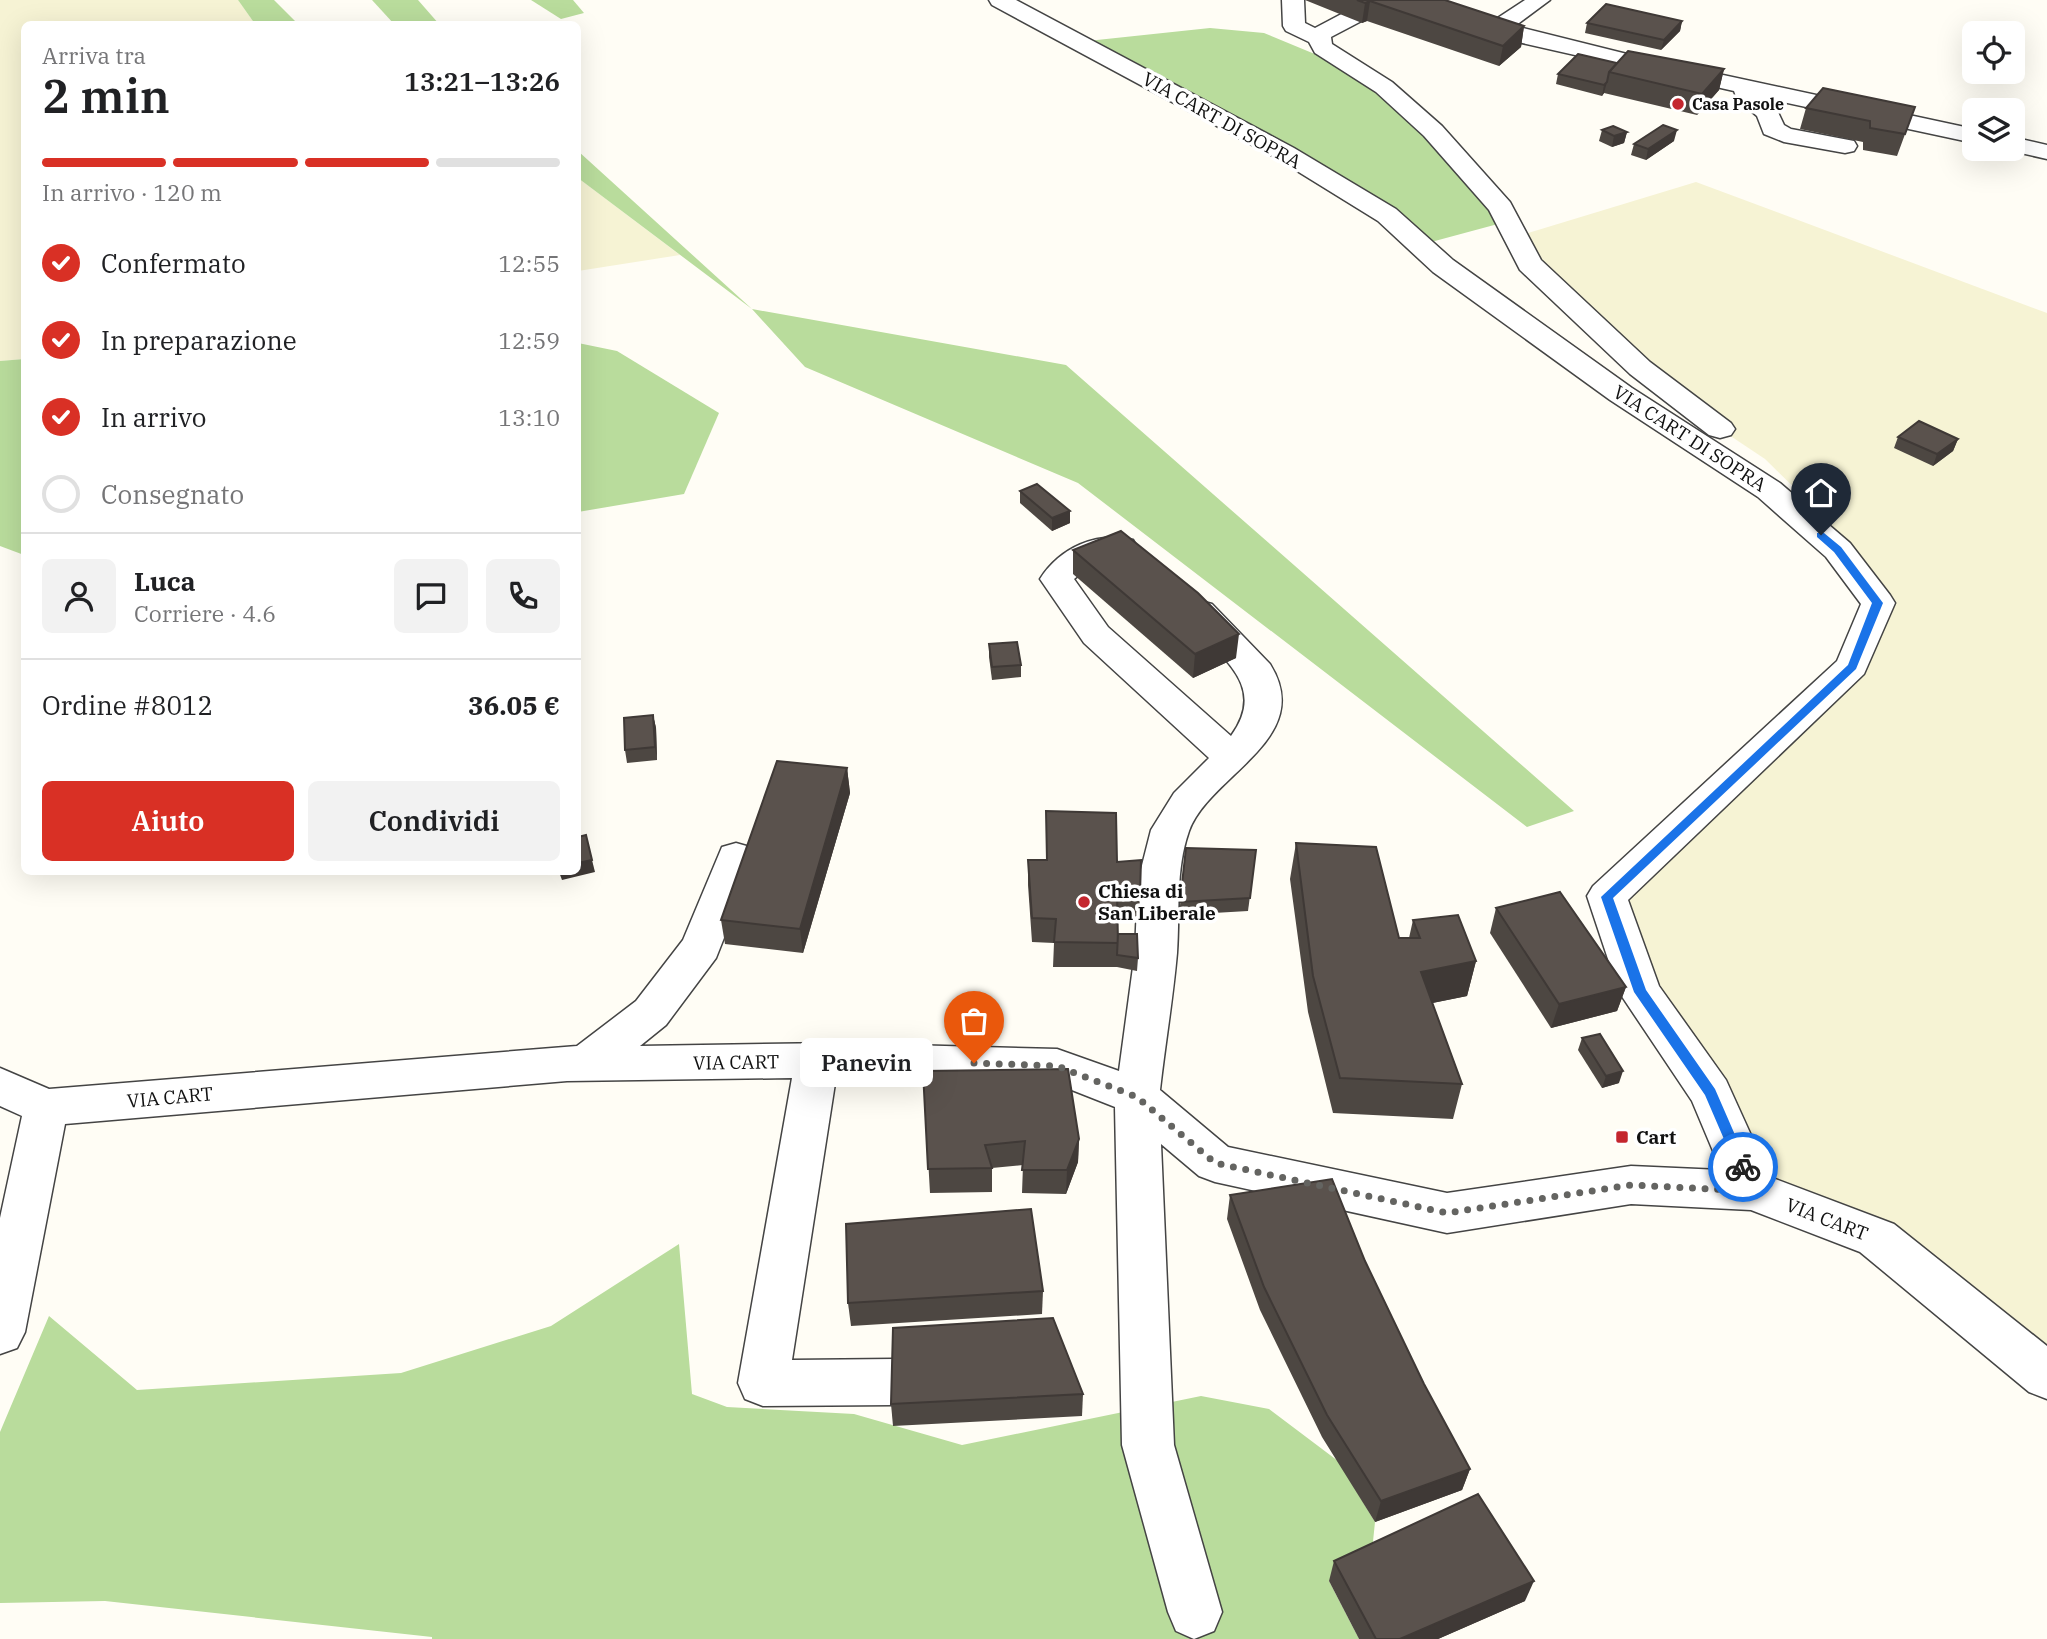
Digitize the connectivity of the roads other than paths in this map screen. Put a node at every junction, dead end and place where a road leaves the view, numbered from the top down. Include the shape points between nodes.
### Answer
1 (1000, 0) edge
2 (1293, 0) edge
3 (1384, 0) edge
4 (1539, 0) edge
5 (1457, 17) edge
6 (1495, 30) junction
7 (1318, 38) junction
8 (1747, 88) junction
9 (1962, 133) edge
10 (1845, 146) dead end
11 (2025, 147) edge
12 (2047, 152) edge
13 (1153, 563) edge
14 (1181, 592) edge
15 (1878, 603) junction
16 (1232, 758) junction
17 (736, 858) dead end
18 (817, 1060) junction
19 (584, 1064) junction
20 (0, 1086) edge
21 (1137, 1097) junction
22 (46, 1108) junction
23 (1753, 1191) junction
24 (0, 1332) edge
25 (2047, 1376) edge
26 (894, 1382) edge
27 (1195, 1612) dead end

1 - 15 street, VIA CART DI SOPRA via 1285,153 1387,215 1454,274 1621,394 1769,490 1838,550
2 - 7 street via 1294,26
3 - 7 street via 1329,27
4 - 6 street
5 - 6 street
6 - 8 street via 1563,56
7 - 15 street via 1323,47 1384,87 1433,131 1501,207 1530,264 1584,318 1696,413 1765,458 1818,511 1861,560
8 - 9 street
8 - 10 street via 1745,94 1768,113 1773,129
11 - 12 street
13 - 16 street via 1137,549 1106,547 1064,565 1057,579 1096,635
14 - 16 street via 1257,672 1263,700 1258,724
15 - 23 street via 1852,666 1607,897 1640,992 1710,1093
16 - 21 street via 1187,802 1170,830 1158,881 1156,952
17 - 19 street via 701,947 651,1013
18 - 19 street, VIA CART
18 - 21 street, VIA CART via 1057,1066
18 - 26 street via 763,1383
19 - 22 street, VIA CART
20 - 22 street
21 - 23 street, VIA CART via 1215,1163 1447,1213 1631,1185
21 - 27 street via 1148,1445
22 - 24 street
23 - 25 street, VIA CART via 1878,1238

